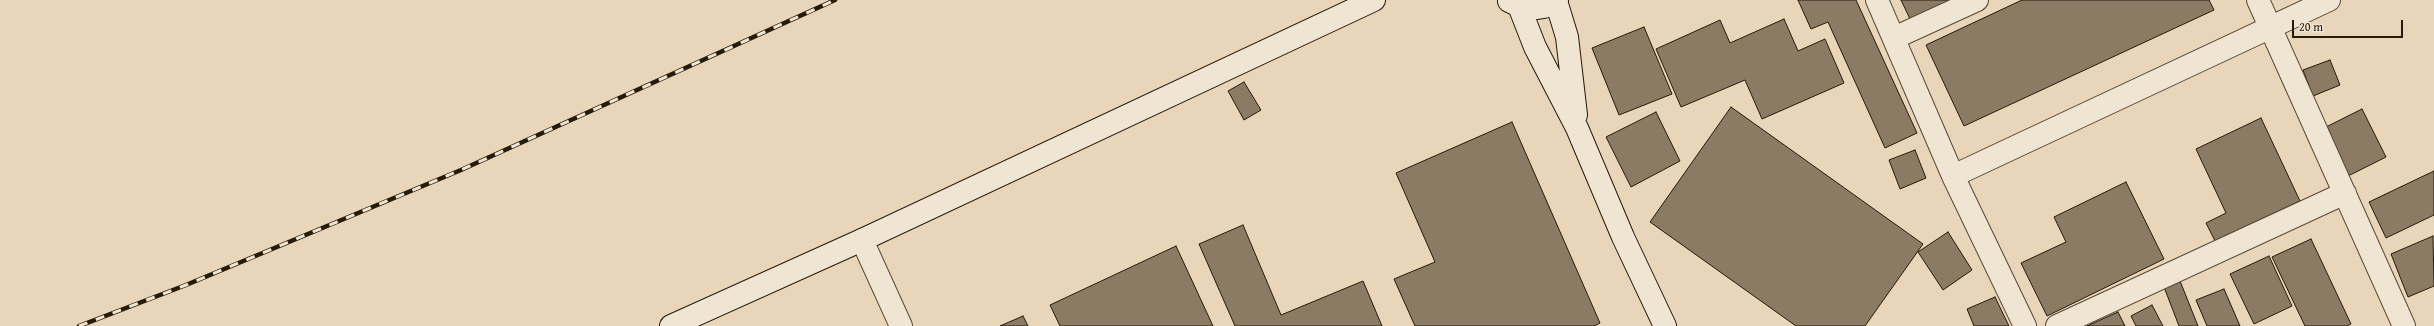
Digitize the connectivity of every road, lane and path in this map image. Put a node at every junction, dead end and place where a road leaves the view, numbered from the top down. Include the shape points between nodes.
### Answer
1 (1374, 0) edge
2 (1877, 0) edge
3 (1977, 0) edge
4 (2258, 0) edge
5 (2329, 0) edge
6 (1557, 1) edge
7 (1513, 3) edge
8 (2271, 27) junction
9 (1894, 38) junction
10 (1577, 128) junction
11 (1953, 176) junction
12 (2345, 193) junction
13 (862, 240) junction
14 (671, 326) edge
15 (901, 326) edge
16 (1665, 326) edge
17 (2025, 326) edge
18 (2057, 326) edge
19 (2404, 326) edge

1 - 13 street
2 - 9 street
3 - 9 street
4 - 8 street
5 - 8 street
6 - 7 street via 1531,9
6 - 10 street via 1567,37
7 - 10 street
8 - 11 street
8 - 12 street
9 - 11 street
10 - 16 street via 1623,237
11 - 17 street
12 - 18 street
12 - 19 street
13 - 14 street
13 - 15 street

